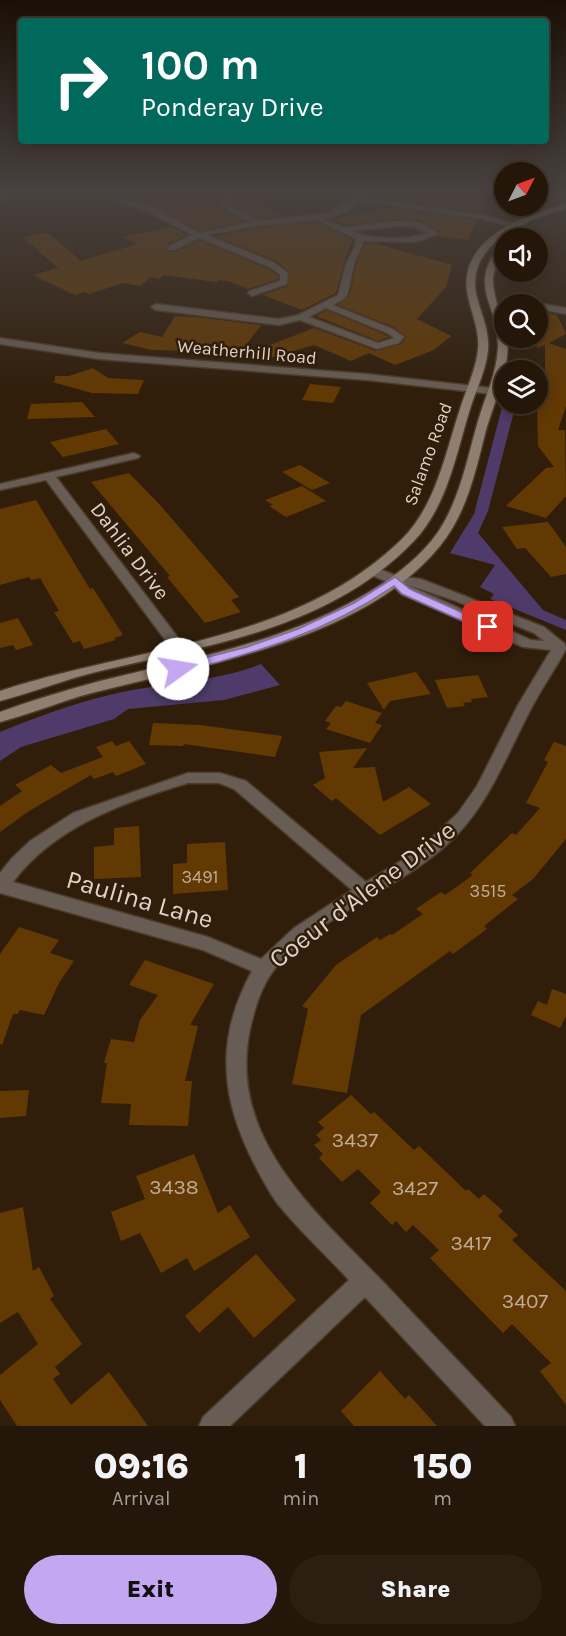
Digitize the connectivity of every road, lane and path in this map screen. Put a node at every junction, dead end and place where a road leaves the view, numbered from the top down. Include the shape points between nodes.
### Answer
1 (261, 261) edge
2 (352, 261) edge
3 (475, 261) edge
4 (493, 261) edge
5 (252, 293) dead end
6 (326, 305) junction
7 (156, 307) dead end
8 (548, 308) edge
9 (566, 311) edge
10 (301, 317) junction
11 (0, 341) edge
12 (472, 388) junction
13 (492, 391) junction
14 (134, 456) dead end
15 (49, 476) junction
16 (0, 488) edge
17 (374, 571) junction
18 (395, 580) junction
19 (563, 648) edge
20 (180, 650) junction
21 (0, 696) edge
22 (0, 717) edge
23 (0, 886) edge
24 (365, 891) junction
25 (263, 968) junction
26 (365, 1281) junction
27 (212, 1426) edge
28 (502, 1426) edge

1 - 5 street via 284,273 284,282
2 - 6 street via 345,292
3 - 12 main road, Salamo Road via 471,273 472,295 484,342
4 - 13 main road, Salamo Road via 488,278 503,342
6 - 10 street
6 - 10 street via 399,338 377,346
7 - 10 street via 273,321
8 - 9 street
11 - 12 street, Weatherhill Road via 57,352
12 - 13 street, Weatherhill Road
12 - 17 main road, Salamo Road via 429,513 413,537
13 - 18 main road, Salamo Road via 453,515 430,552
14 - 15 street
15 - 16 street
15 - 20 street, Dahlia Drive
17 - 18 street
17 - 20 main road, Salamo Road via 338,594 282,621
18 - 19 street via 406,591 528,644
18 - 22 main road, Salamo Road via 342,614 280,641 75,692
19 - 24 street, Coeur d'Alene Drive via 528,700 472,807 434,847
20 - 21 main road, Salamo Road via 87,668
23 - 24 street via 24,856 69,823 167,784 202,777 240,784
23 - 25 street, Paulina Lane via 208,944
24 - 25 street, Coeur d'Alene Drive via 324,916
25 - 26 street, Coeur d'Alene Drive via 241,1023 236,1052 244,1120 265,1167 285,1195
26 - 27 street
26 - 28 street, Coeur d'Alene Drive

